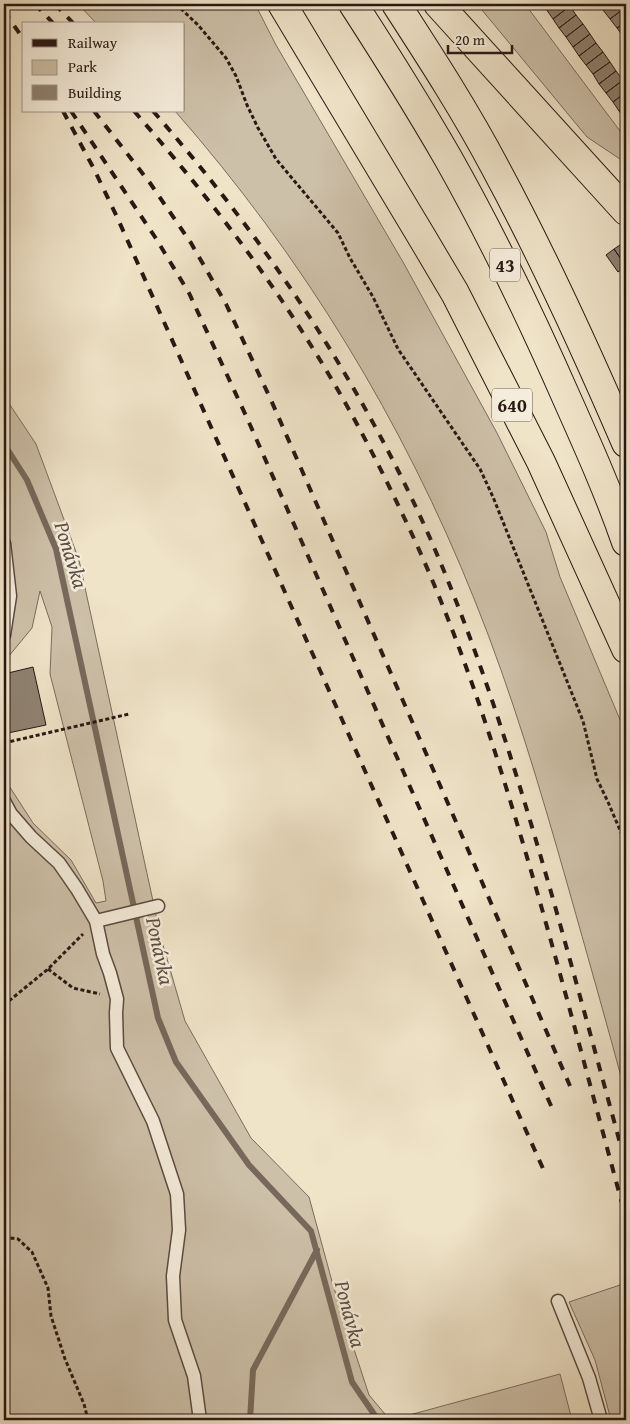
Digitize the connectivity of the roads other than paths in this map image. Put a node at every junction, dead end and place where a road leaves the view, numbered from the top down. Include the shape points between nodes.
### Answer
1 (282, 4) edge
2 (353, 4) edge
3 (396, 4) edge
4 (421, 4) edge
5 (438, 4) edge
6 (496, 168) junction
7 (626, 211) edge
8 (626, 443) edge
9 (626, 542) edge
10 (4, 543) edge
11 (4, 634) edge
12 (626, 649) edge
13 (4, 801) edge
14 (158, 906) dead end
15 (96, 921) junction
16 (558, 1301) dead end
17 (200, 1420) edge
18 (600, 1420) edge

1 - 12 highway, 640 via 454,294 541,462
2 - 9 highway, 43 via 448,158 503,260 574,415
3 - 6 highway, 43
4 - 6 highway via 457,65
5 - 7 highway
6 - 8 highway, 43 via 551,277
10 - 11 lane via 10,596
13 - 15 lane via 31,837 59,864
14 - 15 lane
15 - 17 lane via 117,998 118,1048 154,1121 177,1194 178,1230 173,1276 175,1320 194,1376
16 - 18 lane via 589,1378

